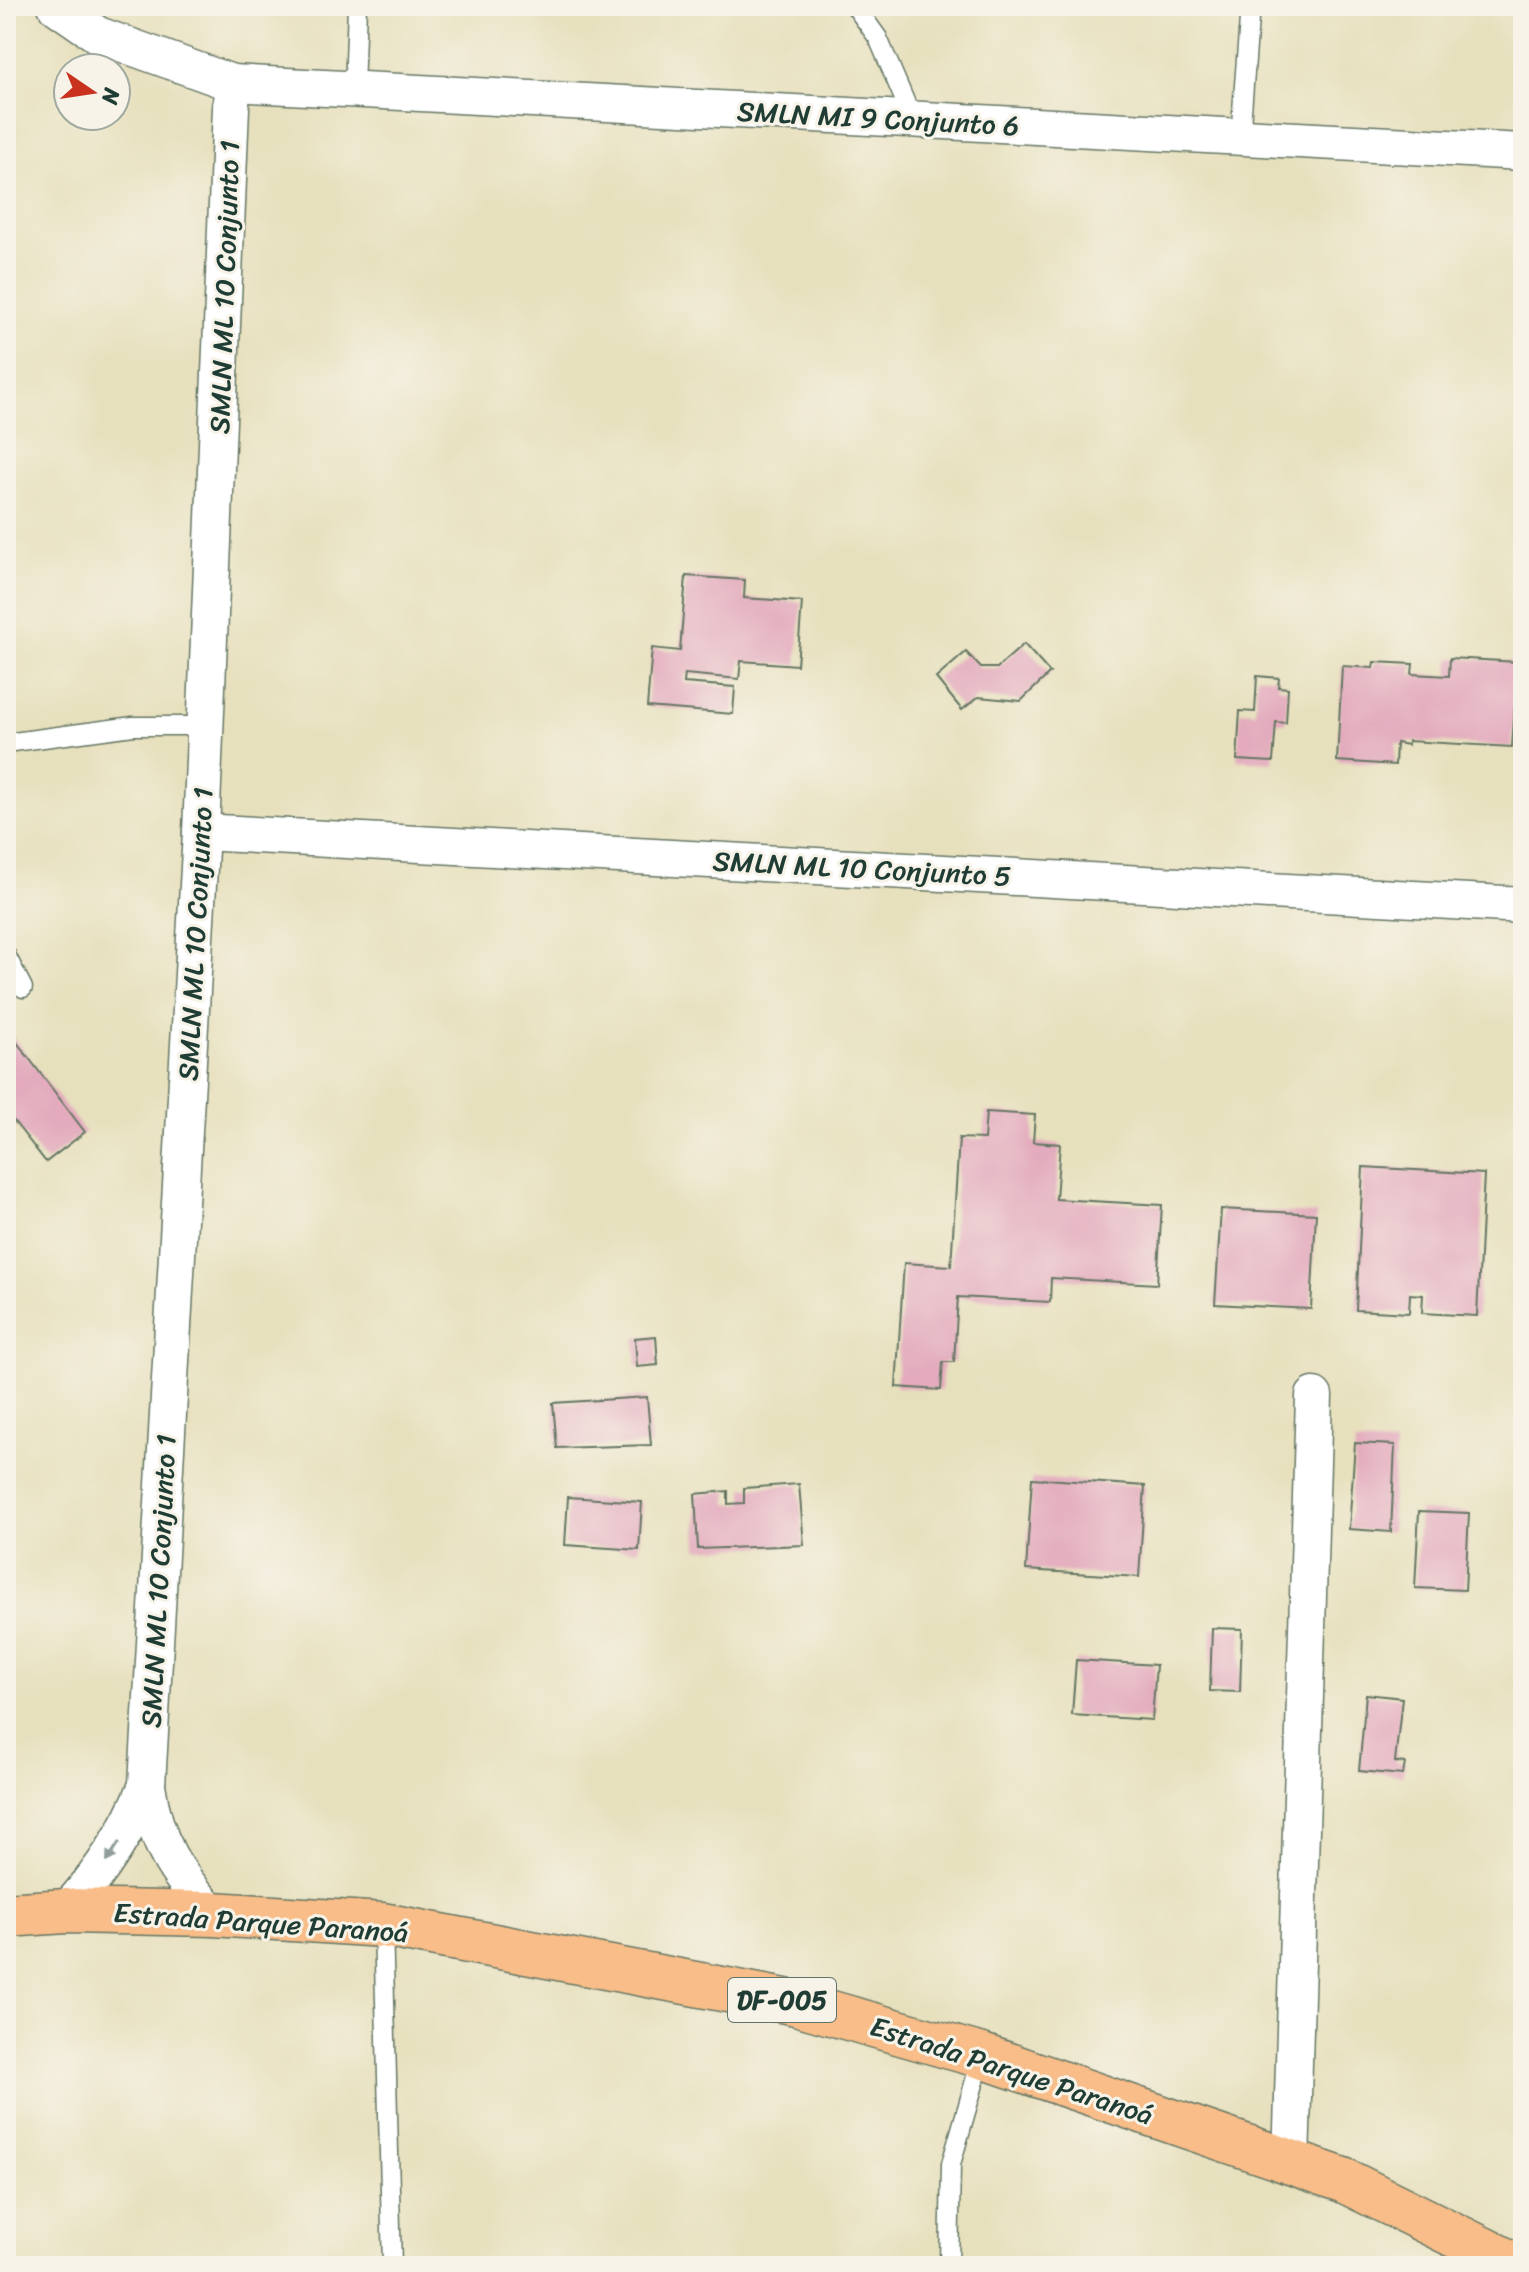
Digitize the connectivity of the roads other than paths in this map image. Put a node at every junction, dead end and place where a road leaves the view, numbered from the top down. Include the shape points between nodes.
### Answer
1 (56, 6) edge
2 (357, 6) edge
3 (855, 6) edge
4 (1250, 6) edge
5 (232, 83) junction
6 (354, 89) junction
7 (913, 120) junction
8 (1240, 138) junction
9 (1523, 152) edge
10 (205, 726) junction
11 (6, 743) edge
12 (201, 832) junction
13 (1523, 905) edge
14 (6, 955) edge
15 (23, 988) dead end
16 (1314, 1396) dead end
17 (147, 1785) junction
18 (66, 1911) junction
19 (213, 1914) junction
20 (6, 1915) edge
21 (383, 1925) junction
22 (982, 2056) junction
23 (1291, 2163) junction
24 (392, 2266) edge
25 (949, 2266) edge
26 (1517, 2266) edge

1 - 5 street, SMLN MI 9 Conjunto 6 via 98,35
2 - 6 lane
3 - 7 lane via 878,38
4 - 8 lane
5 - 6 street, SMLN MI 9 Conjunto 6
5 - 10 street, SMLN ML 10 Conjunto 1
6 - 7 street, SMLN MI 9 Conjunto 6
7 - 8 street, SMLN MI 9 Conjunto 6
8 - 9 street, SMLN MI 9 Conjunto 6
10 - 11 lane via 133,726
10 - 12 street, SMLN ML 10 Conjunto 1
12 - 13 street, SMLN ML 10 Conjunto 5
12 - 17 street, SMLN ML 10 Conjunto 1
14 - 15 lane
16 - 23 street
17 -> 18 street, SMLN ML 10 Conjunto 1 via 113,1852
17 - 19 street, SMLN ML 10 Conjunto 1 via 152,1820 166,1856
18 - 19 main road, Estrada Parque Paranoá / DF-005
18 - 20 main road, Estrada Parque Paranoá / DF-005
19 - 21 main road, Estrada Parque Paranoá / DF-005
21 - 22 main road, Estrada Parque Paranoá / DF-005 via 796,2003
21 - 24 lane
22 - 23 main road, Estrada Parque Paranoá / DF-005
22 - 25 lane via 951,2164
23 - 26 main road, Estrada Parque Paranoá / DF-005 via 1343,2180

